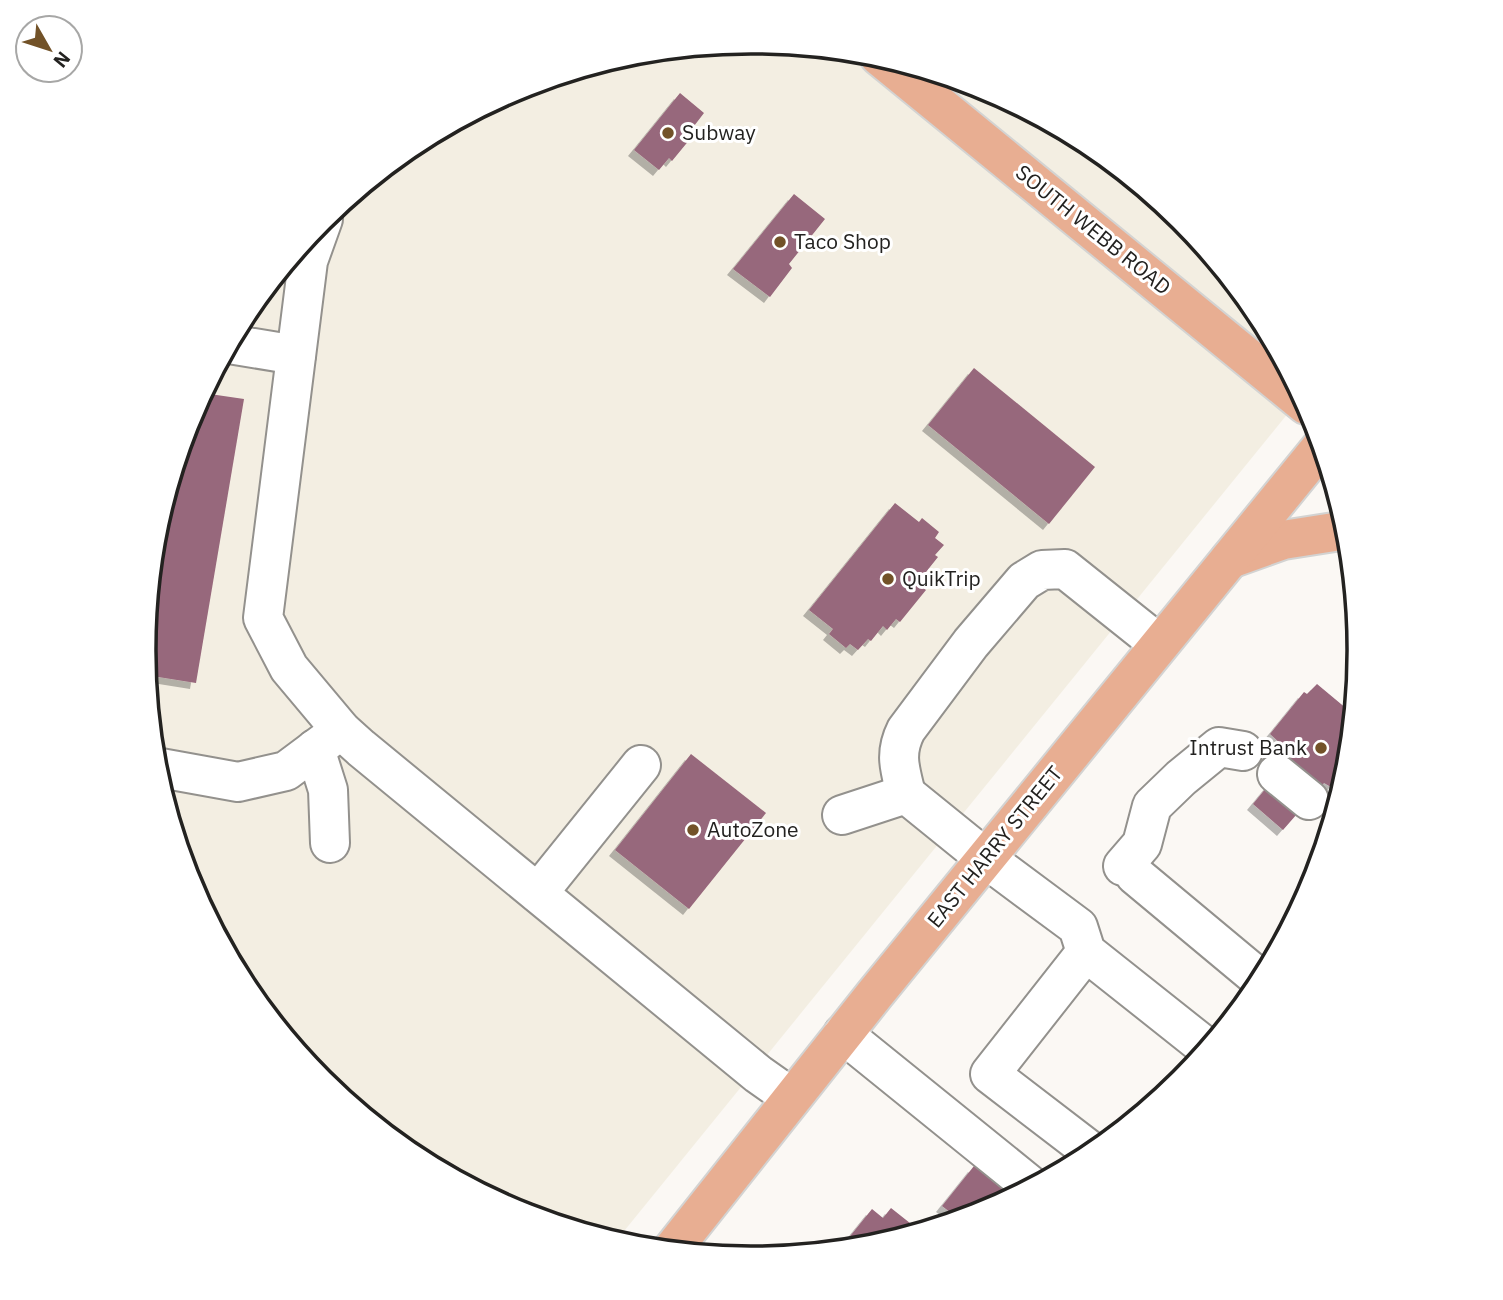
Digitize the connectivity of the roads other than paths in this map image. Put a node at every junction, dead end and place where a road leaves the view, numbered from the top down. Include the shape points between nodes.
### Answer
1 (901, 74) edge
2 (313, 248) edge
3 (240, 346) edge
4 (296, 355) junction
5 (1287, 390) edge
6 (1315, 455) edge
7 (1335, 532) edge
8 (1230, 559) junction
9 (1159, 644) junction
10 (328, 739) junction
11 (1244, 751) dead end
12 (641, 765) dead end
13 (168, 769) edge
14 (1277, 774) dead end
15 (906, 794) junction
16 (1310, 800) dead end
17 (842, 815) dead end
18 (330, 843) dead end
19 (985, 858) junction
20 (538, 893) junction
21 (1086, 952) junction
22 (1252, 973) edge
23 (843, 1034) junction
24 (1200, 1042) edge
25 (792, 1098) junction
26 (1082, 1145) edge
27 (1023, 1180) edge
28 (679, 1241) edge

1 - 5 main road, SOUTH WEBB ROAD
2 - 4 lane
3 - 4 lane
4 - 10 lane via 263,618
6 - 8 main road, EAST HARRY STREET
7 - 8 main road via 1283,540
8 - 9 main road, EAST HARRY STREET
9 - 15 lane via 1065,569 1042,570 1024,582 971,643 906,730 898,757
9 - 19 main road, EAST HARRY STREET
10 - 13 lane via 286,771 238,782
10 - 18 lane
10 - 20 lane
11 - 22 lane via 1219,747 1152,806 1129,871
12 - 20 lane
14 - 16 lane
15 - 17 lane
15 - 19 lane
19 - 21 lane via 1078,927
19 - 23 main road, EAST HARRY STREET
20 - 25 lane
21 - 24 lane
21 - 26 lane via 990,1074
23 - 25 main road, EAST HARRY STREET
23 - 27 lane
25 - 28 main road, EAST HARRY STREET

